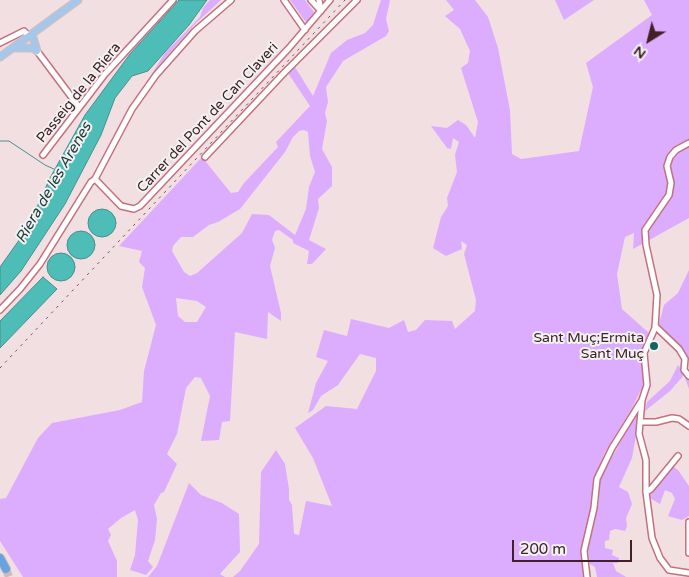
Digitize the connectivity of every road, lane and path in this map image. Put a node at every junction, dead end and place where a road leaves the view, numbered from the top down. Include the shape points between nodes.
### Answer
1 (78, 0) edge
2 (173, 0) edge
3 (231, 0) edge
4 (284, 0) edge
5 (311, 0) edge
6 (319, 0) edge
7 (329, 0) edge
8 (358, 0) edge
9 (321, 12) junction
10 (305, 30) junction
11 (31, 35) junction
12 (0, 43) edge
13 (13, 48) junction
14 (35, 49) junction
15 (0, 57) edge
16 (79, 107) junction
17 (689, 143) edge
18 (43, 155) dead end
19 (205, 158) dead end
20 (97, 181) junction
21 (0, 310) edge
22 (655, 326) junction
23 (689, 376) edge
24 (643, 398) junction
25 (641, 422) junction
26 (689, 426) edge
27 (678, 456) dead end
28 (646, 492) junction
29 (689, 522) edge
30 (689, 553) edge
31 (0, 558) edge
32 (6, 569) tunnel mouth
33 (689, 572) edge
34 (671, 574) edge
35 (587, 577) edge

1 - 11 main road
2 - 16 street, Passeig de la Riera
3 - 20 street via 195,31 156,75 132,109
4 - 10 street
5 - 9 street
6 - 9 street
7 - 9 street, Carrer del Pont de Can Claveri
8 - 19 street
9 - 10 street, Carrer del Pont de Can Claveri
10 - 20 street, Carrer del Pont de Can Claveri via 140,206 134,209 121,206
11 - 12 street via 24,31
11 - 13 main road
11 - 14 main road
13 - 14 main road
13 - 15 main road
14 - 16 street
16 - 18 street, Passeig de la Riera
17 - 22 street via 670,157 669,196 645,230 657,290
20 - 21 street via 89,186 40,264
22 - 23 street via 679,350 685,359 684,370
22 - 24 street via 645,350 647,385
24 - 25 street
24 - 35 street via 597,479 584,551
25 - 26 street via 672,418
25 - 28 street via 639,434 646,460
27 - 28 street
28 - 34 street via 652,538
29 - 30 street
31 - 32 highway
33 - 34 street

